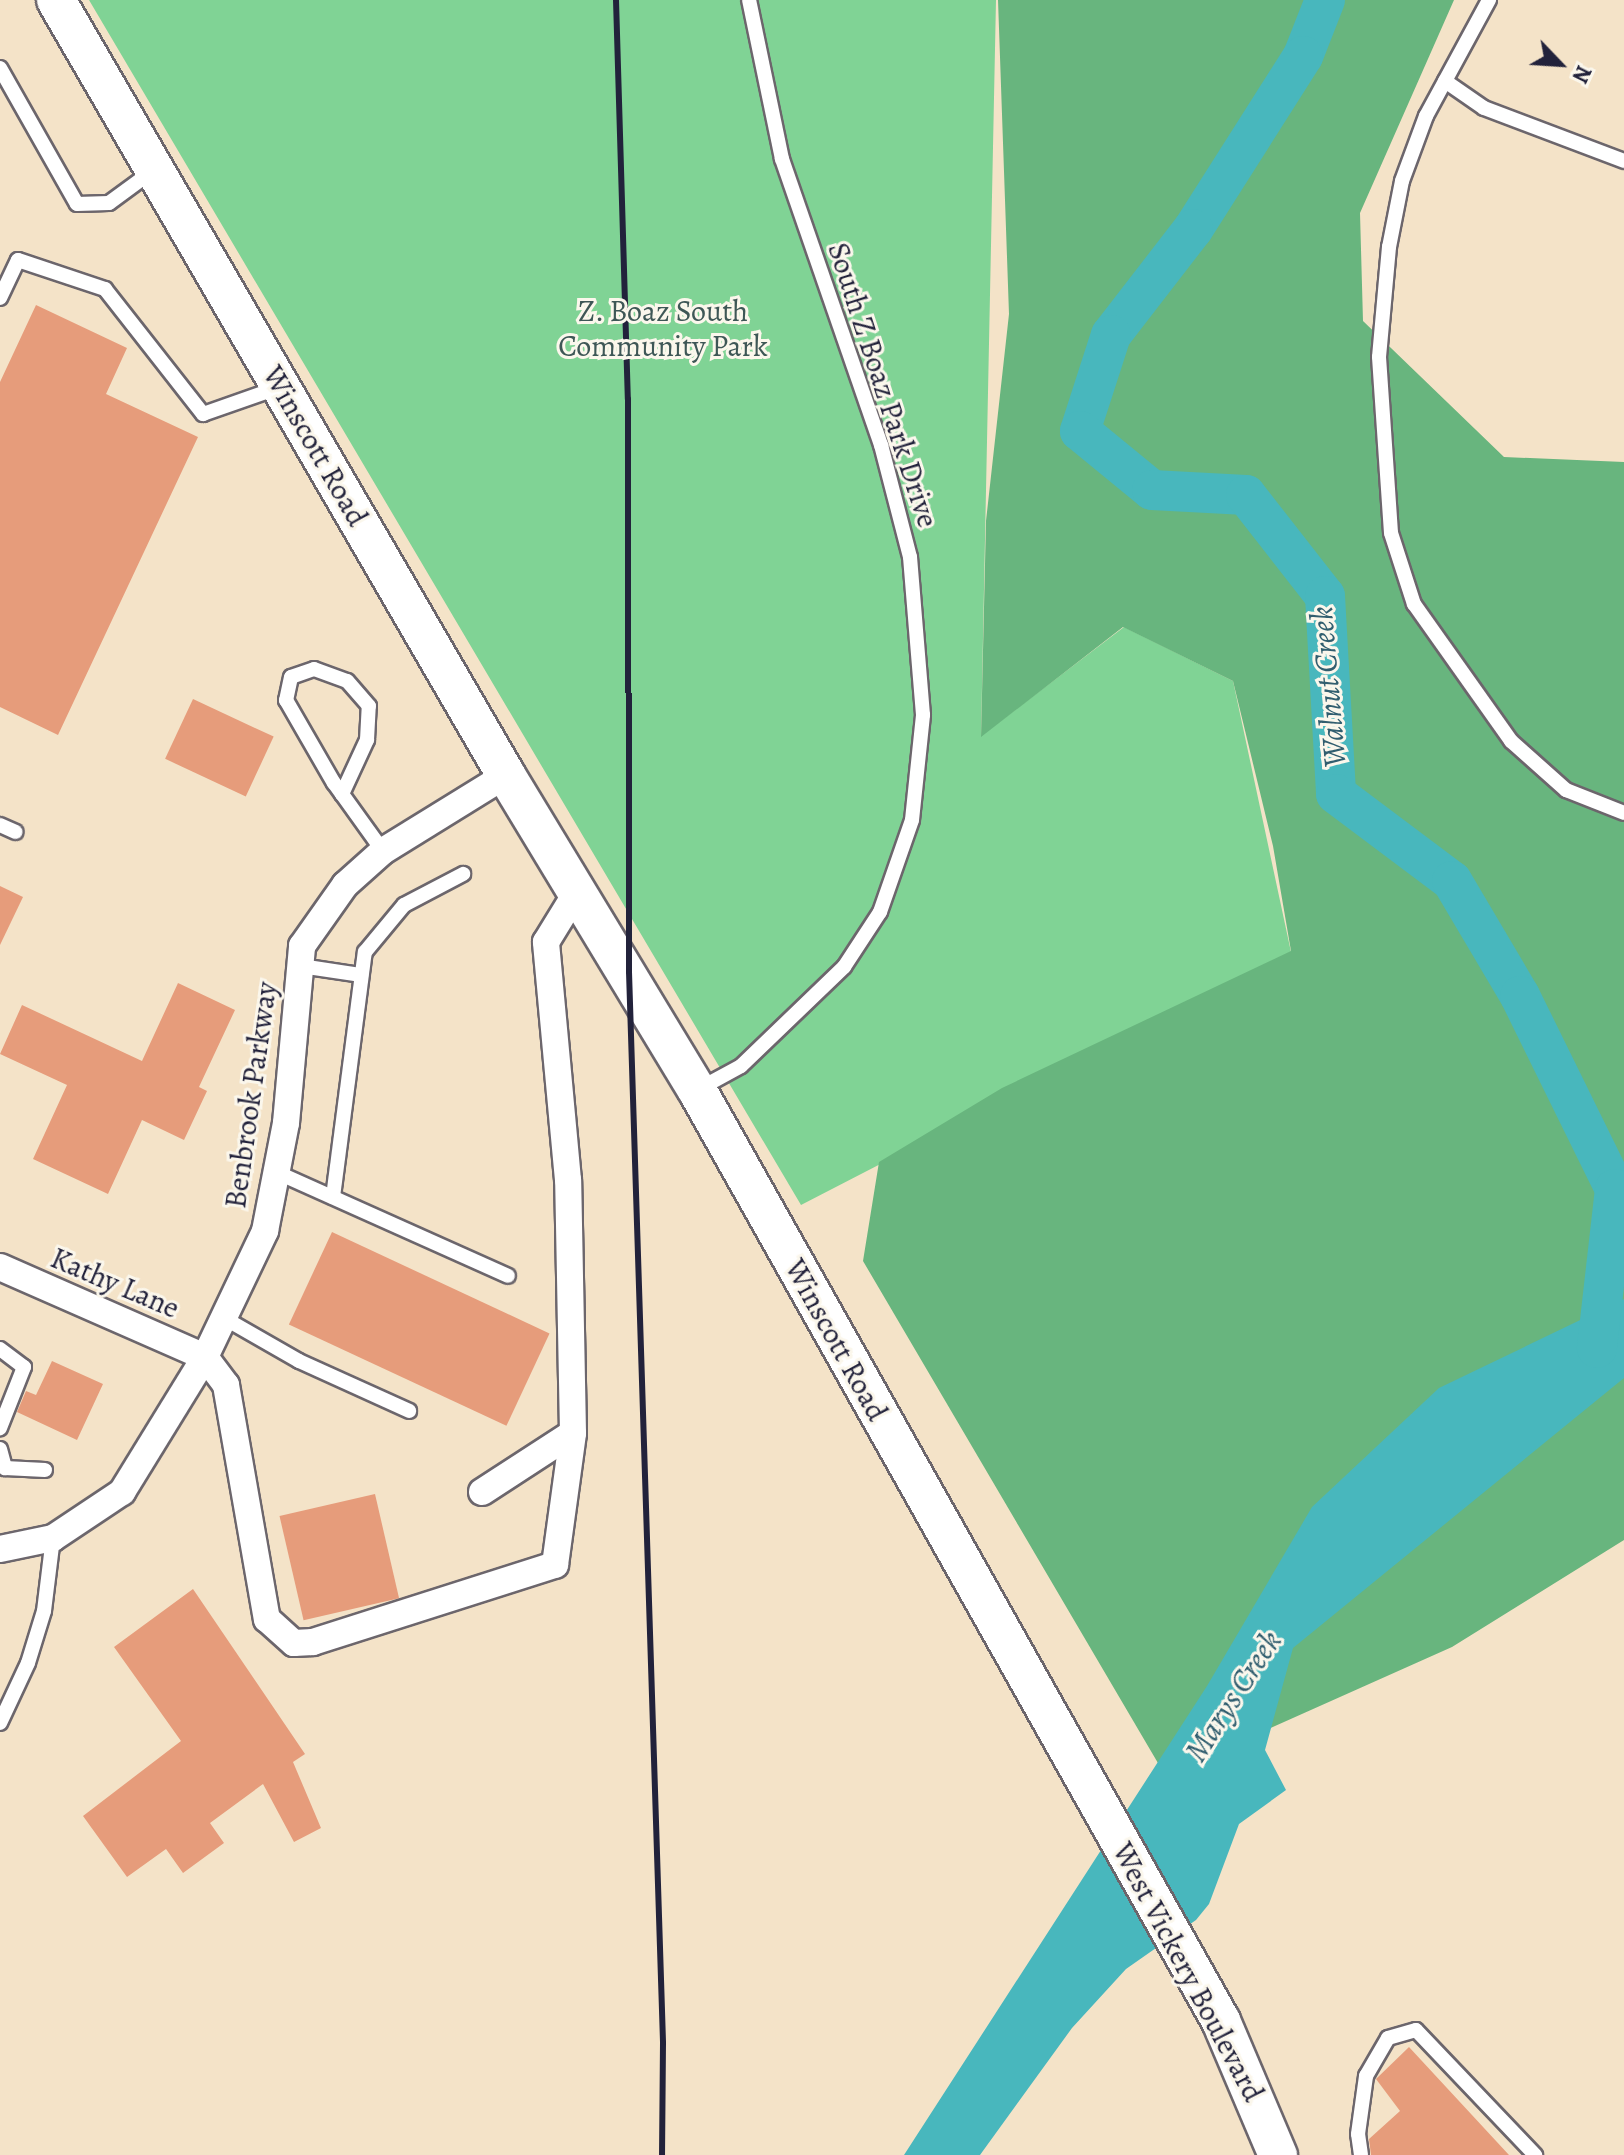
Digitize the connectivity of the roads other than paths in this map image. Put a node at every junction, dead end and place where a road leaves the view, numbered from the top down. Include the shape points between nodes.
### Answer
1 (56, 0) edge
2 (749, 0) edge
3 (1489, 0) edge
4 (0, 68) edge
5 (1445, 81) junction
6 (1624, 161) edge
7 (154, 169) junction
8 (0, 298) edge
9 (280, 386) junction
10 (506, 775) junction
11 (342, 794) junction
12 (1624, 813) edge
13 (0, 825) edge
14 (16, 832) dead end
15 (383, 851) junction
16 (463, 874) dead end
17 (578, 890) junction
18 (301, 966) junction
19 (361, 975) junction
20 (697, 1090) junction
21 (276, 1172) junction
22 (333, 1197) junction
23 (0, 1267) edge
24 (508, 1276) dead end
25 (224, 1318) junction
26 (0, 1349) edge
27 (205, 1357) junction
28 (409, 1411) dead end
29 (0, 1428) edge
30 (573, 1433) junction
31 (0, 1449) edge
32 (45, 1470) dead end
33 (3, 1472) edge
34 (482, 1492) dead end
35 (53, 1538) junction
36 (0, 1549) edge
37 (0, 1723) edge
38 (1090, 1792) joint
39 (1278, 2155) edge
40 (1361, 2155) edge
41 (1535, 2155) edge

1 - 7 main road, Winscott Road
2 - 20 lane, South Z Boaz Park Drive via 782,159 881,445 910,557 923,715 912,820 880,912 844,967 741,1066
3 - 5 lane
4 - 7 lane via 77,204 109,203
5 - 6 lane via 1484,108
5 - 12 lane via 1402,181 1389,247 1379,357 1391,533 1414,604 1511,741 1566,790
7 - 9 main road, Winscott Road
8 - 9 lane via 18,260 105,289 203,414
9 - 10 main road, Winscott Road
10 - 15 street, Benbrook Parkway
10 - 17 main road, Winscott Road
11 - 11 lane via 286,700 291,677 314,669 347,681 369,706 367,740
11 - 15 lane
13 - 14 lane
15 - 18 street, Benbrook Parkway via 337,897 302,946
16 - 19 lane via 404,905 365,952
17 - 20 main road, Winscott Road
17 - 30 street via 546,942 568,1180
18 - 19 lane
18 - 21 street, Benbrook Parkway
19 - 22 lane
20 - 38 main road, Winscott Road
21 - 22 lane
21 - 25 street, Benbrook Parkway via 265,1231
22 - 24 lane
23 - 27 street, Kathy Lane
25 - 27 street, Benbrook Parkway
25 - 28 lane via 299,1361
26 - 29 lane via 24,1367
27 - 30 street via 226,1385 267,1619 294,1643 313,1642 555,1565
27 - 35 street, Benbrook Parkway via 122,1492
30 - 34 street
31 - 33 lane
32 - 33 lane
35 - 36 street, Benbrook Parkway
35 - 37 lane via 44,1611 28,1663
38 - 39 main road, West Vickery Boulevard via 1206,1995 1261,2106
40 - 41 lane via 1358,2134 1366,2076 1388,2038 1416,2030

